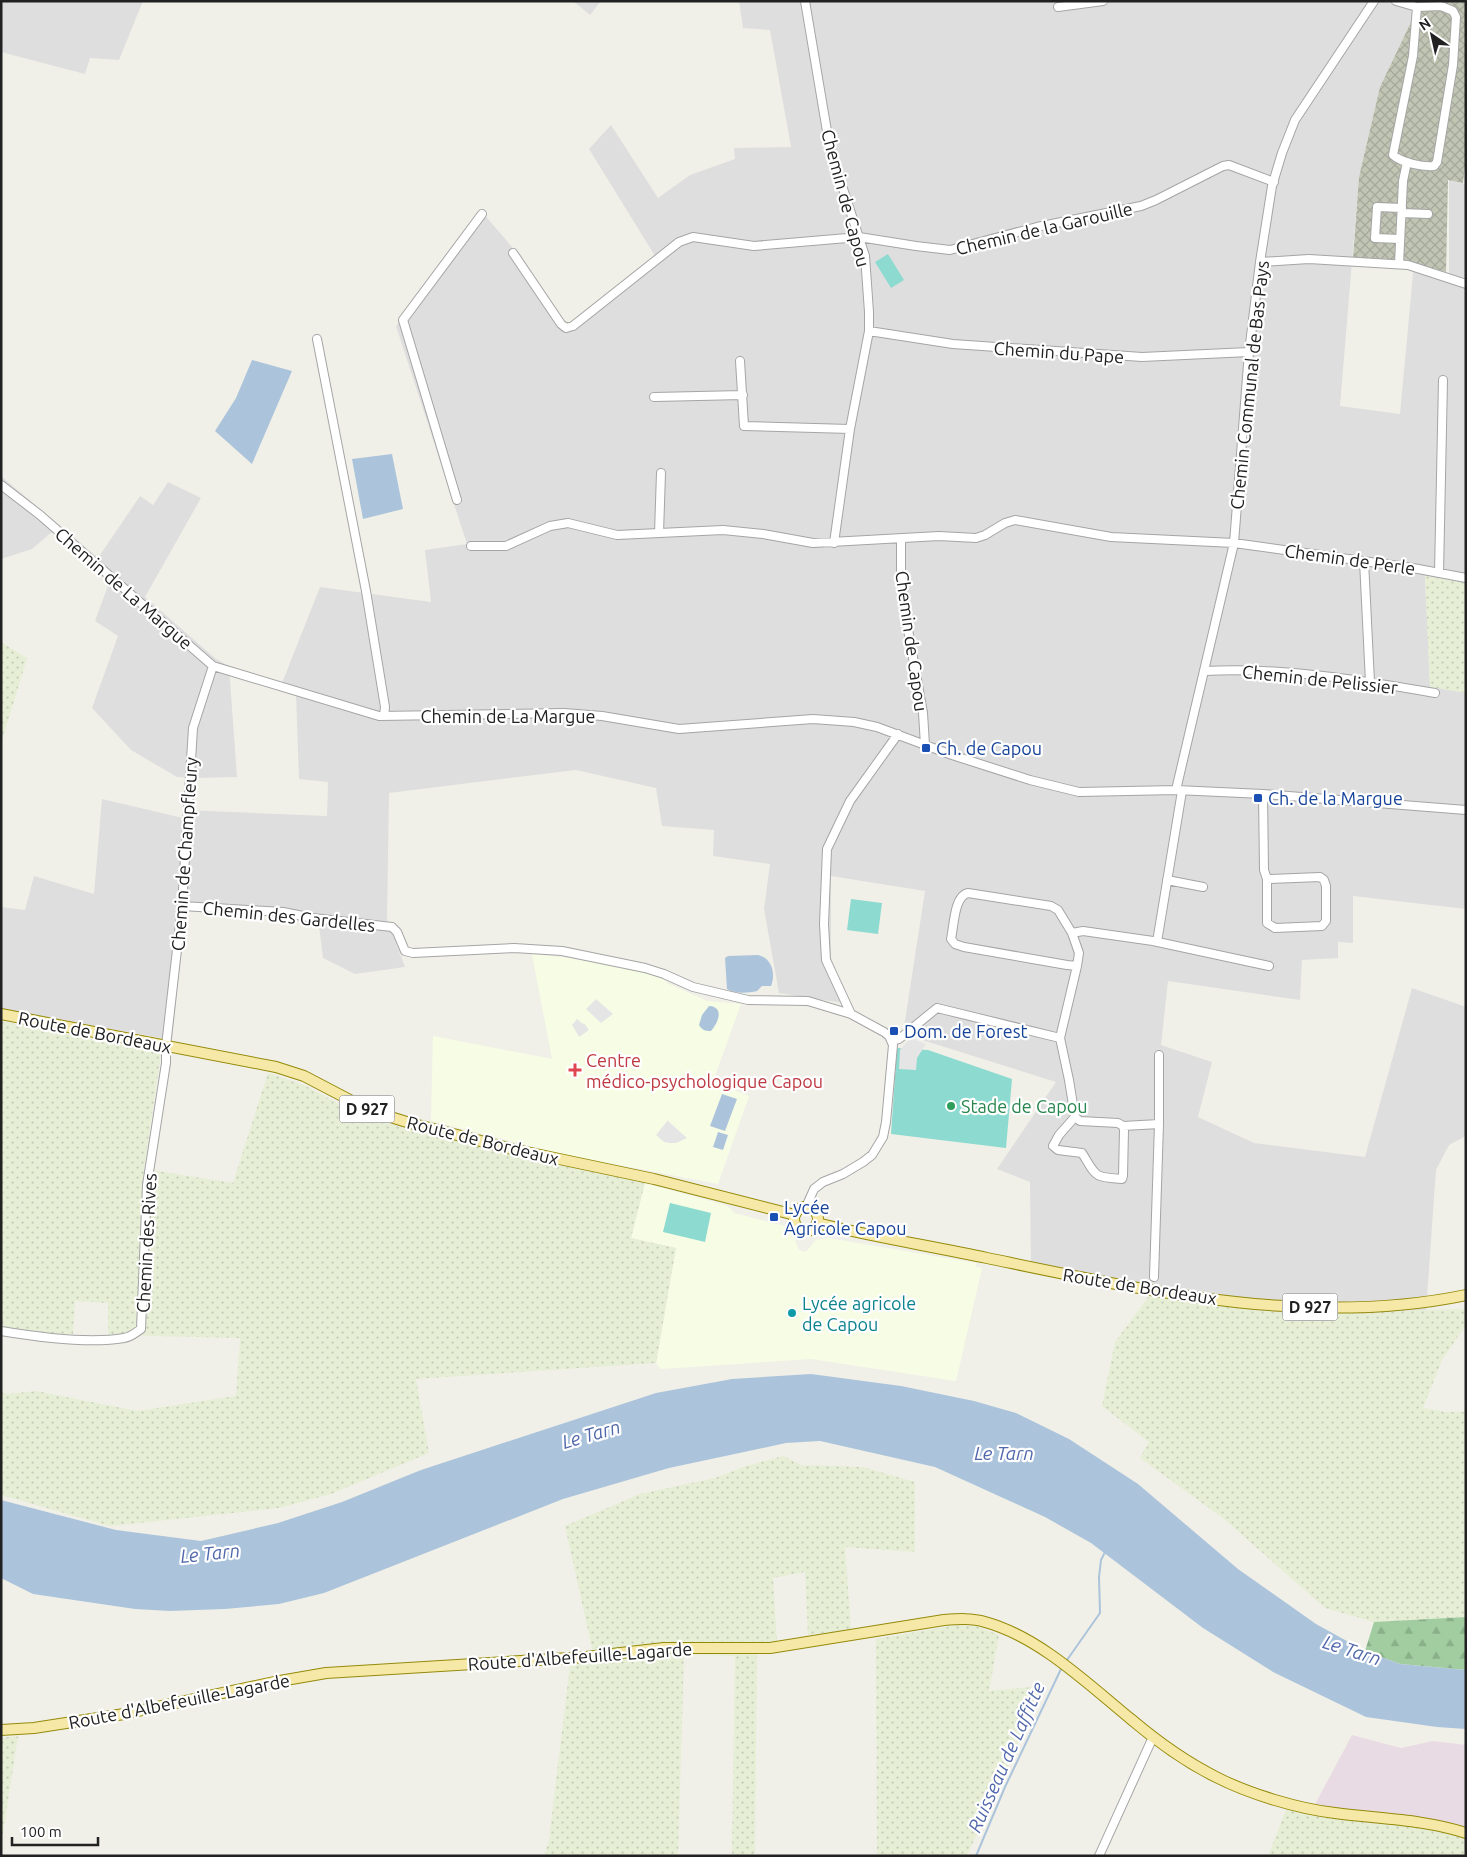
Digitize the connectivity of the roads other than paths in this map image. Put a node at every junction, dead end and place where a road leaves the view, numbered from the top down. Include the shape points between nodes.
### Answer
1 (805, 1) edge
2 (1103, 1) edge
3 (1374, 1) edge
4 (1396, 1) edge
5 (1442, 4) edge
6 (1058, 7) dead end
7 (1416, 7) junction
8 (1407, 162) junction
9 (1274, 182) junction
10 (1402, 211) junction
11 (482, 214) dead end
12 (1428, 214) dead end
13 (859, 237) junction
14 (1400, 239) junction
15 (513, 253) dead end
16 (1260, 262) junction
17 (1399, 264) junction
18 (1466, 284) edge
19 (870, 331) junction
20 (317, 339) dead end
21 (1249, 352) junction
22 (740, 361) dead end
23 (1443, 380) dead end
24 (742, 395) junction
25 (654, 397) dead end
26 (850, 429) junction
27 (661, 473) dead end
28 (1, 485) edge
29 (457, 500) dead end
30 (659, 533) junction
31 (901, 538) junction
32 (834, 543) junction
33 (1234, 543) junction
34 (471, 546) dead end
35 (1364, 561) junction
36 (1439, 573) junction
37 (1466, 578) edge
38 (213, 666) junction
39 (1205, 671) junction
40 (1370, 682) junction
41 (1436, 692) dead end
42 (384, 716) junction
43 (898, 734) junction
44 (925, 745) junction
45 (1179, 791) junction
46 (1263, 794) junction
47 (1466, 810) edge
48 (1268, 879) junction
49 (1167, 880) junction
50 (1203, 887) dead end
51 (182, 906) junction
52 (1072, 934) junction
53 (1157, 942) junction
54 (1077, 966) junction
55 (1269, 966) dead end
56 (1, 1014) edge
57 (851, 1014) junction
58 (1060, 1038) junction
59 (892, 1041) junction
60 (166, 1046) junction
61 (1159, 1055) dead end
62 (1075, 1117) junction
63 (1159, 1124) junction
64 (1123, 1126) junction
65 (806, 1207) junction
66 (795, 1215) junction
67 (817, 1223) junction
68 (1154, 1276) dead end
69 (1466, 1295) edge
70 (1, 1331) edge
71 (1, 1730) edge
72 (1153, 1738) junction
73 (1466, 1832) edge
74 (1099, 1856) edge

1 - 13 street, Chemin de Capou via 830,149
2 - 6 street
3 - 9 street, Chemin Communal de Bas Pays via 1295,120
4 - 7 street
5 - 7 street
5 - 8 street via 1456,17 1453,65 1437,162 1434,166
7 - 8 street via 1413,56 1393,155
8 - 10 street
9 - 13 street, Chemin de la Garouille via 1229,165 1223,166 1141,206 1037,227 950,250
9 - 16 street, Chemin Communal de Bas Pays
10 - 12 street
10 - 14 street
10 - 14 street via 1377,207 1375,238
11 - 29 street via 403,320
13 - 15 street, Chemin de la Garouille via 754,246 694,237 679,242 573,326 566,328
13 - 19 street, Chemin de Capou via 865,256
14 - 17 street
16 - 17 street via 1309,259
16 - 21 street, Chemin Communal de Bas Pays
17 - 18 street
19 - 21 street, Chemin du Pape via 953,344 1142,358
19 - 26 street, Chemin de Capou
20 - 42 street via 366,591
21 - 33 street, Chemin Communal de Bas Pays
22 - 24 street
23 - 36 street
24 - 25 street
24 - 26 street via 744,426
26 - 32 street, Chemin de Capou
27 - 30 street
28 - 38 street, Chemin de La Margue via 40,515
30 - 32 street, Chemin de Perle via 723,530
30 - 34 street, Chemin de Perle via 617,536 568,523 550,526 506,546
31 - 32 street, Chemin de Perle
31 - 33 street, Chemin de Perle via 976,538 1015,520 1111,537
31 - 44 street, Chemin de Capou via 905,613 923,713
33 - 35 street, Chemin de Perle
33 - 39 street, Chemin Communal de Bas Pays
35 - 36 street, Chemin de Perle
35 - 40 street
36 - 37 street, Chemin de Perle
38 - 42 street, Chemin de La Margue
38 - 51 street, Chemin de Champfleury via 193,728
39 - 40 street, Chemin de Pelissier via 1237,669
39 - 45 street, Chemin Communal de Bas Pays
40 - 41 street, Chemin de Pelissier
42 - 43 street, Chemin de La Margue via 564,714 602,716 679,729 813,719 854,722
43 - 44 street, Chemin de La Margue
43 - 57 street, Chemin de Capou via 850,801 827,849 826,960
44 - 45 street, Chemin de La Margue via 1030,780 1079,792
45 - 46 street, Chemin de La Margue
45 - 49 street, Chemin Communal de Bas Pays
46 - 47 street, Chemin de La Margue
46 - 48 street via 1264,870
48 - 48 street via 1320,877 1326,886 1326,921 1322,926 1275,928 1267,923
49 - 50 street
49 - 53 street, Chemin Communal de Bas Pays
51 - 57 street, Chemin des Gardelles via 283,912 392,927 405,951 413,953 514,948 562,951 645,968 693,988 748,1000 808,1001
51 - 60 street, Chemin de Champfleury
52 - 53 street via 1083,931
52 - 54 street via 1078,953
52 - 54 street via 1058,910 1051,906 968,893 958,900 951,939 964,947
53 - 55 street
54 - 58 street
56 - 60 main road, Route de Bordeaux / D 927
57 - 59 street via 884,1032
58 - 59 street via 937,1008 899,1039
58 - 62 street
59 - 65 street via 883,1137 863,1162 814,1189
60 - 66 main road, Route de Bordeaux / D 927 via 288,1070 371,1110 410,1123
60 - 70 street, Chemin des Rives via 147,1185 141,1329 124,1338 92,1339 40,1337
61 - 63 street
62 - 64 street via 1080,1121
62 - 64 street via 1053,1146 1058,1150 1082,1153 1095,1174 1102,1178 1122,1179 1124,1176
63 - 64 street
63 - 68 street
65 - 66 main road
65 - 67 main road via 816,1212
66 - 67 main road via 795,1224 801,1230 812,1229
67 - 69 main road, Route de Bordeaux / D 927 via 1118,1285 1221,1300 1354,1308
71 - 72 main road, Route d'Albefeuille-Lagarde via 124,1714 326,1673 577,1658 664,1648 770,1648 959,1619 984,1621 1041,1649 1087,1682
72 - 73 main road, Route d'Albefeuille-Lagarde via 1217,1778 1284,1801 1333,1813 1430,1823
72 - 74 street

